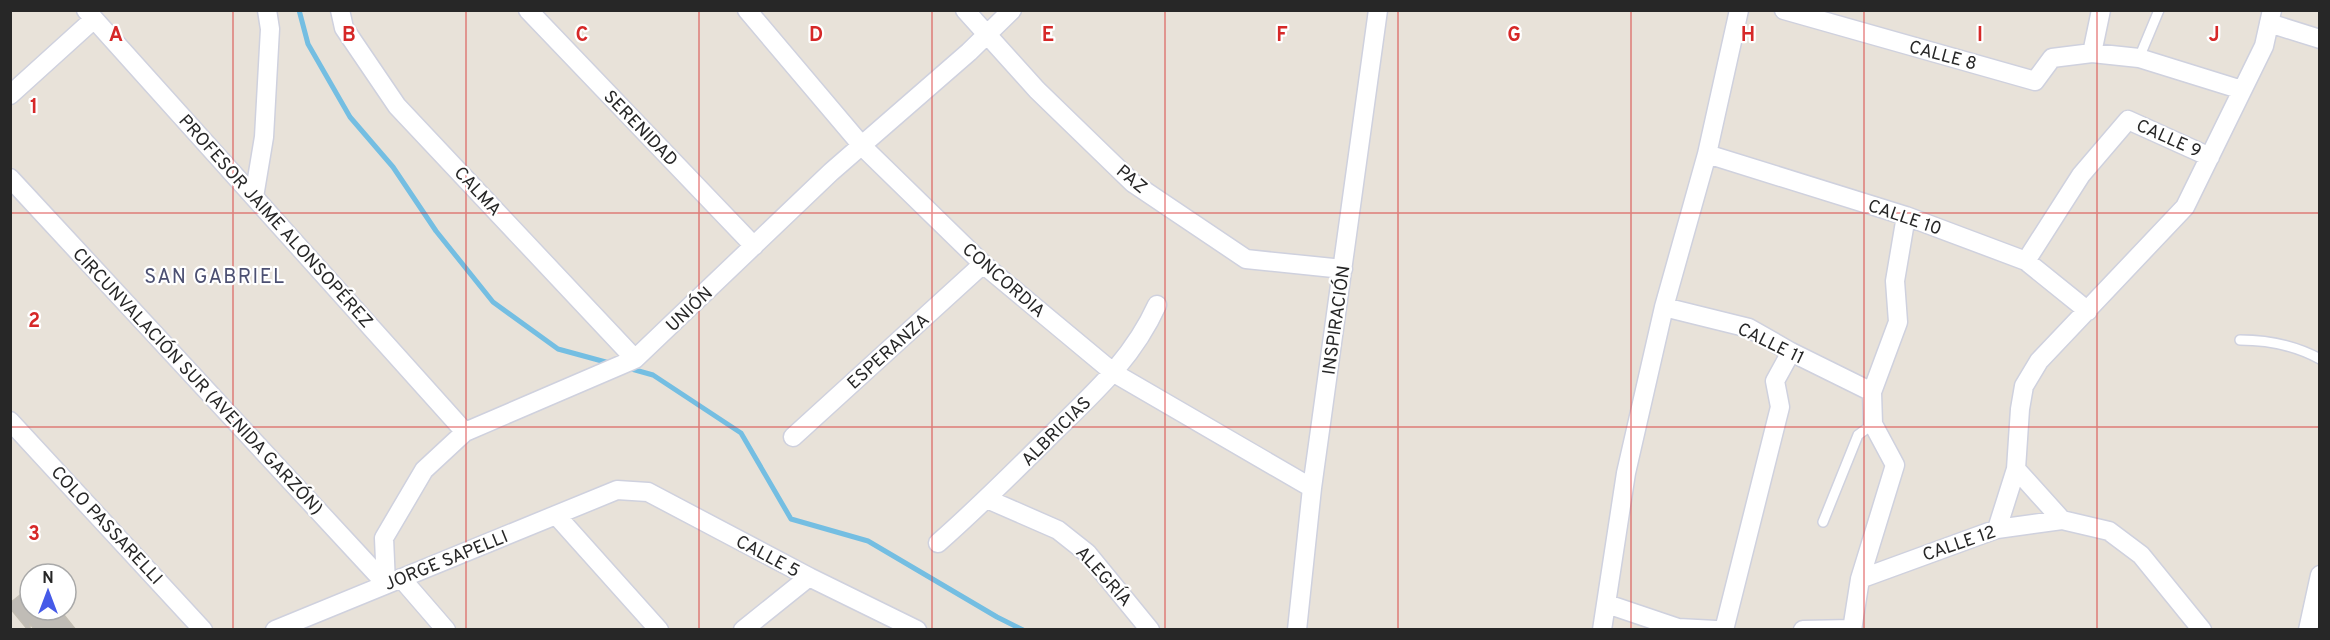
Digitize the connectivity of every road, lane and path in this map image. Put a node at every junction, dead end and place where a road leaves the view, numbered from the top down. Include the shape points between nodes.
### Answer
1 (267, 10) edge
2 (340, 10) edge
3 (528, 10) edge
4 (747, 10) edge
5 (965, 10) edge
6 (1012, 10) edge
7 (1378, 10) edge
8 (1739, 10) edge
9 (1784, 10) edge
10 (2101, 10) edge
11 (2159, 10) edge
12 (90, 15) edge
13 (1815, 15) edge
14 (2271, 17) edge
15 (987, 35) junction
16 (2319, 39) edge
17 (2092, 53) junction
18 (2139, 58) junction
19 (2242, 90) junction
20 (10, 95) edge
21 (862, 145) junction
22 (1707, 154) junction
23 (2210, 157) junction
24 (10, 178) edge
25 (254, 197) junction
26 (1906, 216) junction
27 (754, 246) junction
28 (2026, 261) junction
29 (983, 264) junction
30 (1343, 269) junction
31 (1157, 305) dead end
32 (1664, 307) junction
33 (2088, 311) junction
34 (2240, 340) dead end
35 (1791, 352) junction
36 (635, 359) junction
37 (2319, 359) edge
38 (1114, 373) junction
39 (1872, 392) junction
40 (10, 421) edge
41 (1873, 424) junction
42 (465, 432) junction
43 (793, 438) dead end
44 (2016, 470) junction
45 (1312, 488) junction
46 (617, 490) joint
47 (987, 499) junction
48 (556, 515) junction
49 (2062, 520) junction
50 (1823, 522) dead end
51 (1997, 529) junction
52 (938, 543) dead end
53 (2319, 575) edge
54 (809, 577) junction
55 (1860, 579) junction
56 (393, 581) junction
57 (1607, 603) junction
58 (1852, 629) edge
59 (203, 630) edge
60 (274, 630) edge
61 (446, 630) edge
62 (659, 630) edge
63 (743, 630) edge
64 (917, 630) edge
65 (1150, 630) edge
66 (1297, 630) edge
67 (1602, 630) edge
68 (1716, 630) edge
69 (1724, 630) edge
70 (1803, 630) edge
71 (2202, 630) edge
72 (2308, 630) edge

1 - 25 street via 270,29 264,137
2 - 36 street, CALMA via 344,28 397,106
3 - 27 street, SERENIDAD
4 - 21 street, CONCORDIA
5 - 15 street, PAZ
6 - 15 street, UNIÓN
7 - 30 street, INSPIRACIÓN
8 - 22 street
9 - 13 street, CALLE 8
10 - 17 street
11 - 18 lane
12 - 20 street
12 - 25 street, PROFESOR JAIME ALONSOPÉREZ
13 - 17 street, CALLE 8 via 2035,81 2052,58
14 - 16 street
14 - 19 street via 2264,45
15 - 21 street, UNIÓN
15 - 30 street, PAZ via 1133,183 1246,259
17 - 18 street, CALLE 8
18 - 19 street, CALLE 8
19 - 23 street
21 - 27 street, UNIÓN
21 - 29 street, CONCORDIA
22 - 26 street, CALLE 10
22 - 32 street
23 - 28 street, CALLE 9 via 2128,120 2081,175
23 - 33 street via 2185,207
24 - 56 street, CIRCUNVALACIÓN SUR (AVENIDA GARZÓN)
25 - 42 street, PROFESOR JAIME ALONSOPÉREZ
26 - 28 street, CALLE 10
26 - 39 street via 1895,281 1898,322
27 - 36 street, UNIÓN
28 - 33 street, CALLE 10
29 - 38 street, CONCORDIA
29 - 43 street, ESPERANZA
30 - 45 street, INSPIRACIÓN
31 - 38 street, ALBRICIAS via 1144,332
32 - 35 street, CALLE 11 via 1749,328
32 - 57 street via 1626,473
33 - 44 street via 2039,362 2025,386
34 - 37 lane via 2265,340
35 - 39 street, CALLE 11
35 - 69 street via 1775,381 1780,407
36 - 42 street, UNIÓN
38 - 45 street, CONCORDIA
38 - 47 street, ALBRICIAS
39 - 41 street
40 - 59 street, COLO PASSARELLI
41 - 50 lane via 1858,435
41 - 55 street via 1895,465
42 - 56 street, UNIÓN via 424,470 384,538
44 - 49 street
44 - 51 street
45 - 66 street, INSPIRACIÓN
46 - 48 street, JORGE SAPELLI
46 - 54 street, CALLE 5 via 648,492
47 - 52 street, ALBRICIAS
47 - 65 street, ALEGRÍA via 1058,531 1087,553
48 - 56 street, JORGE SAPELLI
48 - 62 street
49 - 51 street, CALLE 12
49 - 71 street via 2109,531 2141,555
51 - 55 street, CALLE 12
53 - 72 street
54 - 63 street
54 - 64 street, CALLE 5
55 - 58 street
56 - 60 street, JORGE SAPELLI
56 - 61 street, CIRCUNVALACIÓN SUR (AVENIDA GARZÓN)
57 - 67 street
57 - 68 street via 1678,628
58 - 70 street

